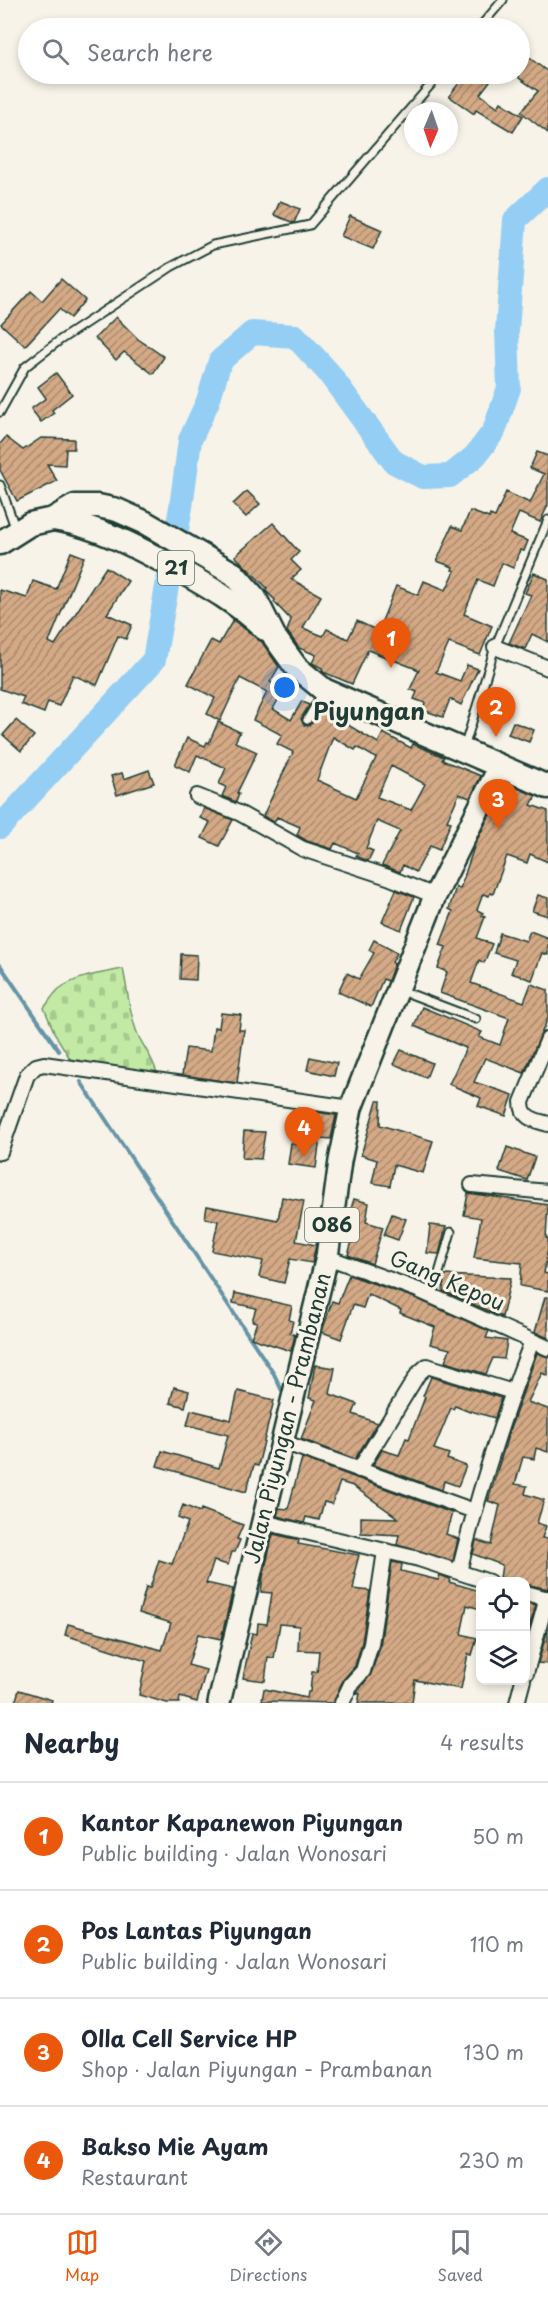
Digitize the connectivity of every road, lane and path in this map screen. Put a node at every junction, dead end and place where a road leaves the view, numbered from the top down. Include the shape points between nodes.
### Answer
1 (503, 0) edge
2 (488, 18) edge
3 (431, 84) edge
4 (0, 412) edge
5 (0, 485) edge
6 (53, 519) junction
7 (548, 520) edge
8 (8, 538) edge
9 (275, 638) junction
10 (495, 647) junction
11 (548, 668) edge
12 (324, 690) junction
13 (307, 720) dead end
14 (464, 751) junction
15 (500, 766) junction
16 (548, 787) edge
17 (197, 796) dead end
18 (435, 896) junction
19 (397, 989) junction
20 (476, 1019) dead end
21 (548, 1039) edge
22 (351, 1108) junction
23 (548, 1124) edge
24 (0, 1152) edge
25 (472, 1185) dead end
26 (548, 1192) edge
27 (451, 1232) dead end
28 (327, 1257) junction
29 (432, 1297) junction
30 (532, 1341) junction
31 (548, 1348) edge
32 (513, 1392) junction
33 (283, 1442) junction
34 (359, 1470) junction
35 (474, 1511) junction
36 (263, 1522) junction
37 (385, 1551) junction
38 (459, 1572) junction
39 (476, 1577) edge
40 (530, 1594) edge
41 (548, 1598) edge
42 (530, 1657) edge
43 (522, 1685) edge
44 (219, 1703) edge
45 (342, 1703) edge
46 (517, 1703) edge

1 - 2 lane
3 - 4 lane via 310,225 213,245 171,267 25,367
5 - 8 lane
6 - 8 highway, 21 via 30,524
6 - 9 highway, 21 via 76,522 128,542 223,595
6 - 9 highway, 21 via 75,506 98,506 144,522 234,574 255,598
7 - 10 lane
9 - 12 highway, 21 via 296,667
10 - 11 street
10 - 14 lane
12 - 13 lane
12 - 14 highway, 21
14 - 15 highway, 21
15 - 16 highway, 21
15 - 18 main road, Jalan Piyungan - Prambanan / 086
17 - 18 street via 239,813 303,849
18 - 19 main road, Jalan Piyungan - Prambanan / 086
19 - 20 lane
19 - 22 main road, Jalan Piyungan - Prambanan / 086
21 - 23 street via 522,1102 524,1114
22 - 24 street via 44,1064 27,1076
22 - 28 main road, Jalan Piyungan - Prambanan / 086
25 - 26 street
27 - 29 lane
28 - 29 street, Gang Kepou
28 - 33 main road, Jalan Piyungan - Prambanan / 086
29 - 30 street, Gang Kepou
30 - 31 street, Gang Kepou
30 - 32 street
32 - 34 street via 427,1366 418,1374
32 - 35 street
33 - 34 street
33 - 36 main road, Jalan Piyungan - Prambanan / 086
34 - 35 street
35 - 38 street
36 - 37 street
36 - 44 main road, Jalan Piyungan - Prambanan / 086
37 - 38 street
37 - 45 street via 371,1644 363,1671 351,1683
38 - 39 street
40 - 41 street
41 - 42 street
43 - 46 street

